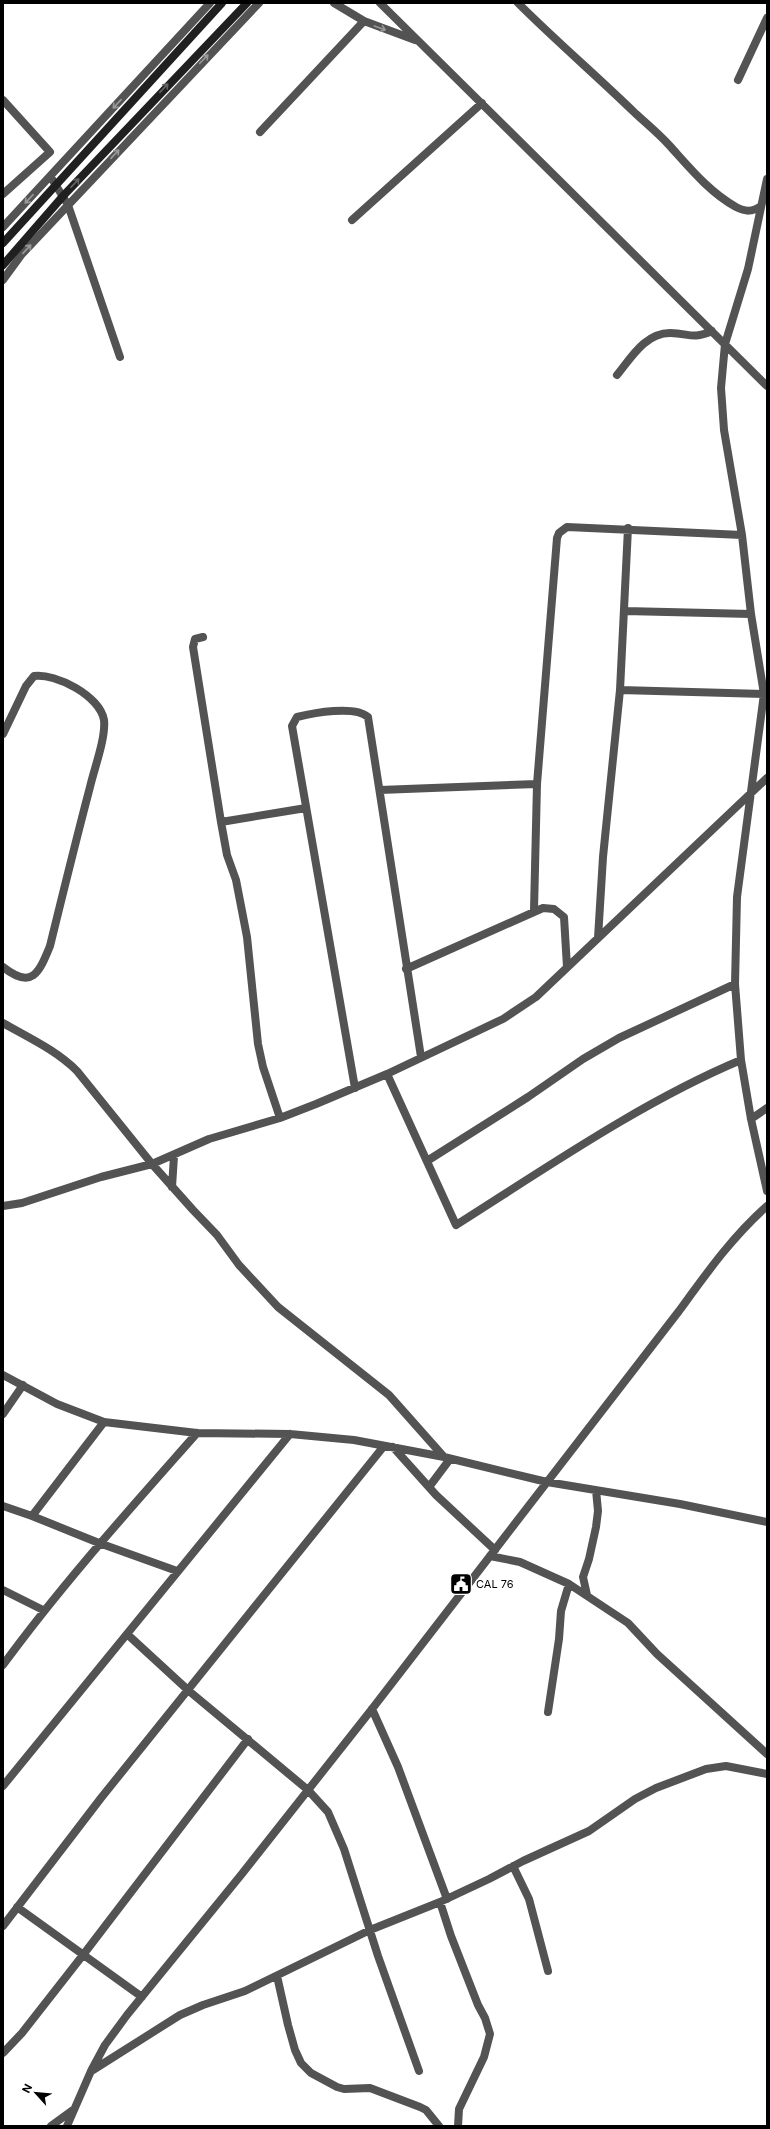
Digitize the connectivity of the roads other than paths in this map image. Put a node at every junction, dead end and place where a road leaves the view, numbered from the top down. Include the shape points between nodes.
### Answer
1 (210, 3) edge
2 (222, 3) edge
3 (246, 3) edge
4 (259, 3) edge
5 (334, 3) edge
6 (380, 3) edge
7 (518, 3) edge
8 (767, 18) edge
9 (364, 21) junction
10 (418, 41) junction
11 (738, 80) dead end
12 (3, 100) edge
13 (482, 103) junction
14 (260, 132) dead end
15 (50, 176) junction
16 (767, 179) edge
17 (56, 183) junction
18 (3, 194) edge
19 (64, 195) junction
20 (68, 205) junction
21 (761, 206) junction
22 (352, 220) dead end
23 (3, 227) edge
24 (3, 242) edge
25 (3, 265) edge
26 (3, 280) edge
27 (712, 332) junction
28 (725, 344) junction
29 (120, 357) dead end
30 (616, 375) dead end
31 (767, 386) edge
32 (628, 528) junction
33 (742, 535) junction
34 (625, 611) junction
35 (751, 614) junction
36 (203, 637) dead end
37 (620, 690) junction
38 (764, 694) junction
39 (759, 725) junction
40 (767, 733) edge
41 (3, 734) edge
42 (767, 778) edge
43 (537, 784) junction
44 (380, 790) junction
45 (750, 795) junction
46 (306, 808) junction
47 (221, 822) junction
48 (534, 910) junction
49 (598, 938) junction
50 (3, 967) edge
51 (566, 967) junction
52 (406, 969) junction
53 (735, 984) junction
54 (3, 1023) edge
55 (421, 1057) junction
56 (741, 1060) junction
57 (387, 1074) junction
58 (355, 1088) junction
59 (767, 1108) edge
60 (280, 1118) junction
61 (751, 1119) junction
62 (174, 1156) junction
63 (427, 1161) junction
64 (152, 1164) junction
65 (172, 1187) junction
66 (767, 1191) edge
67 (3, 1206) edge
68 (767, 1206) edge
69 (3, 1375) edge
70 (23, 1385) junction
71 (3, 1414) edge
72 (104, 1422) junction
73 (197, 1433) junction
74 (290, 1434) junction
75 (389, 1447) junction
76 (447, 1458) junction
77 (547, 1482) junction
78 (429, 1487) junction
79 (596, 1490) junction
80 (3, 1506) edge
81 (32, 1516) junction
82 (767, 1522) edge
83 (99, 1543) junction
84 (492, 1553) junction
85 (177, 1571) junction
86 (569, 1584) junction
87 (3, 1590) edge
88 (587, 1595) junction
89 (43, 1610) junction
90 (127, 1634) junction
91 (3, 1665) edge
92 (189, 1691) junction
93 (372, 1709) junction
94 (548, 1712) dead end
95 (248, 1739) junction
96 (767, 1754) edge
97 (767, 1774) edge
98 (3, 1786) edge
99 (308, 1790) junction
100 (513, 1866) junction
101 (444, 1900) junction
102 (17, 1907) junction
103 (3, 1926) edge
104 (370, 1930) junction
105 (82, 1955) junction
106 (548, 1971) dead end
107 (277, 1976) junction
108 (142, 1997) junction
109 (3, 2053) edge
110 (91, 2071) junction
111 (419, 2071) dead end
112 (73, 2110) junction
113 (51, 2126) edge
114 (67, 2126) edge
115 (439, 2126) edge
116 (458, 2126) edge

1 -> 15 street
2 - 17 main road
19 -> 3 main road
20 -> 4 street
5 - 9 street
6 - 10 street
7 - 21 street via 716,192 746,211
8 - 11 street
9 -> 10 street
9 - 14 street
10 - 13 street
12 - 18 street via 50,152
13 - 22 street
13 - 27 street
15 - 17 street
15 -> 23 street
16 - 21 street
17 - 19 street
17 - 24 main road
19 - 20 street
19 - 25 main road
26 -> 20 street via 22,254
20 - 29 street
21 - 28 street via 748,269
27 - 28 street
27 - 30 street via 696,337 670,333 652,336
28 - 31 street
28 - 33 street via 721,399
32 - 33 street
32 - 34 street
32 - 43 street via 567,527 557,538
33 - 35 street
34 - 35 street
34 - 37 street
35 - 38 street
36 - 47 street via 195,639 192,647
37 - 38 street
37 - 49 street via 603,857
38 - 39 street
39 - 40 street
39 - 45 street
41 - 50 street via 26,686 34,676 46,675 86,694 100,708 104,718 95,765 50,946 43,964 38,973 24,978
42 - 45 street
43 - 44 street
43 - 48 street
44 - 46 street via 368,717 365,714 336,711 297,717 293,720 292,726
44 - 52 street
45 - 49 street
45 - 53 street via 737,898
46 - 47 street
46 - 58 street
47 - 60 street via 247,937 258,1044
48 - 51 street via 554,909 564,917
48 - 52 street
49 - 51 street
51 - 55 street via 522,1008
52 - 55 street
53 - 56 street
53 - 63 street via 651,1022 583,1059
54 - 64 street via 65,1059
55 - 57 street
56 - 61 street
56 - 63 street via 713,1072 630,1118 456,1225
57 - 58 street
57 - 63 street
58 - 60 street
59 - 61 street
60 - 62 street via 209,1139
61 - 66 street
62 - 64 street
62 - 65 street
64 - 65 street
64 - 67 street via 22,1203
65 - 76 street via 218,1235 239,1265 278,1307 389,1396
68 - 77 street via 726,1247
69 - 70 street
70 - 71 street
70 - 72 street via 80,1415
72 - 73 street
72 - 81 street
73 - 74 street
73 - 83 street
74 - 75 street via 354,1440
74 - 85 street
75 - 76 street
75 - 78 street
75 - 92 street
76 - 77 street
76 - 78 street
77 - 79 street
77 - 84 street
78 - 84 street
79 - 82 street
79 - 88 street via 596,1527 583,1577
80 - 81 street
81 - 83 street
83 - 85 street
83 - 89 street
84 - 86 street via 520,1562
84 - 93 street
85 - 90 street
86 - 88 street
86 - 94 street via 561,1612
87 - 89 street
88 - 96 street via 628,1623 657,1654
89 - 91 street
90 - 92 street
90 - 98 street
92 - 95 street
92 - 102 street via 101,1798
93 - 99 street
93 - 101 street via 398,1767
95 - 99 street
95 - 105 street
97 - 100 street via 726,1766 706,1769 656,1788 635,1799 589,1831
99 - 104 street via 328,1812 346,1856
99 - 108 street
100 - 101 street
100 - 106 street via 529,1899
101 - 104 street
101 - 116 street via 451,1936 490,2034 484,2057 459,2110
102 - 103 street
102 - 105 street
104 - 107 street
104 - 111 street
105 - 108 street
105 - 109 street
107 - 110 street via 180,2015
107 - 115 street via 295,2050 301,2063 311,2073 337,2087 370,2088 420,2107 426,2110
108 - 110 street via 105,2045
110 - 112 street
112 - 113 street
112 - 114 street

